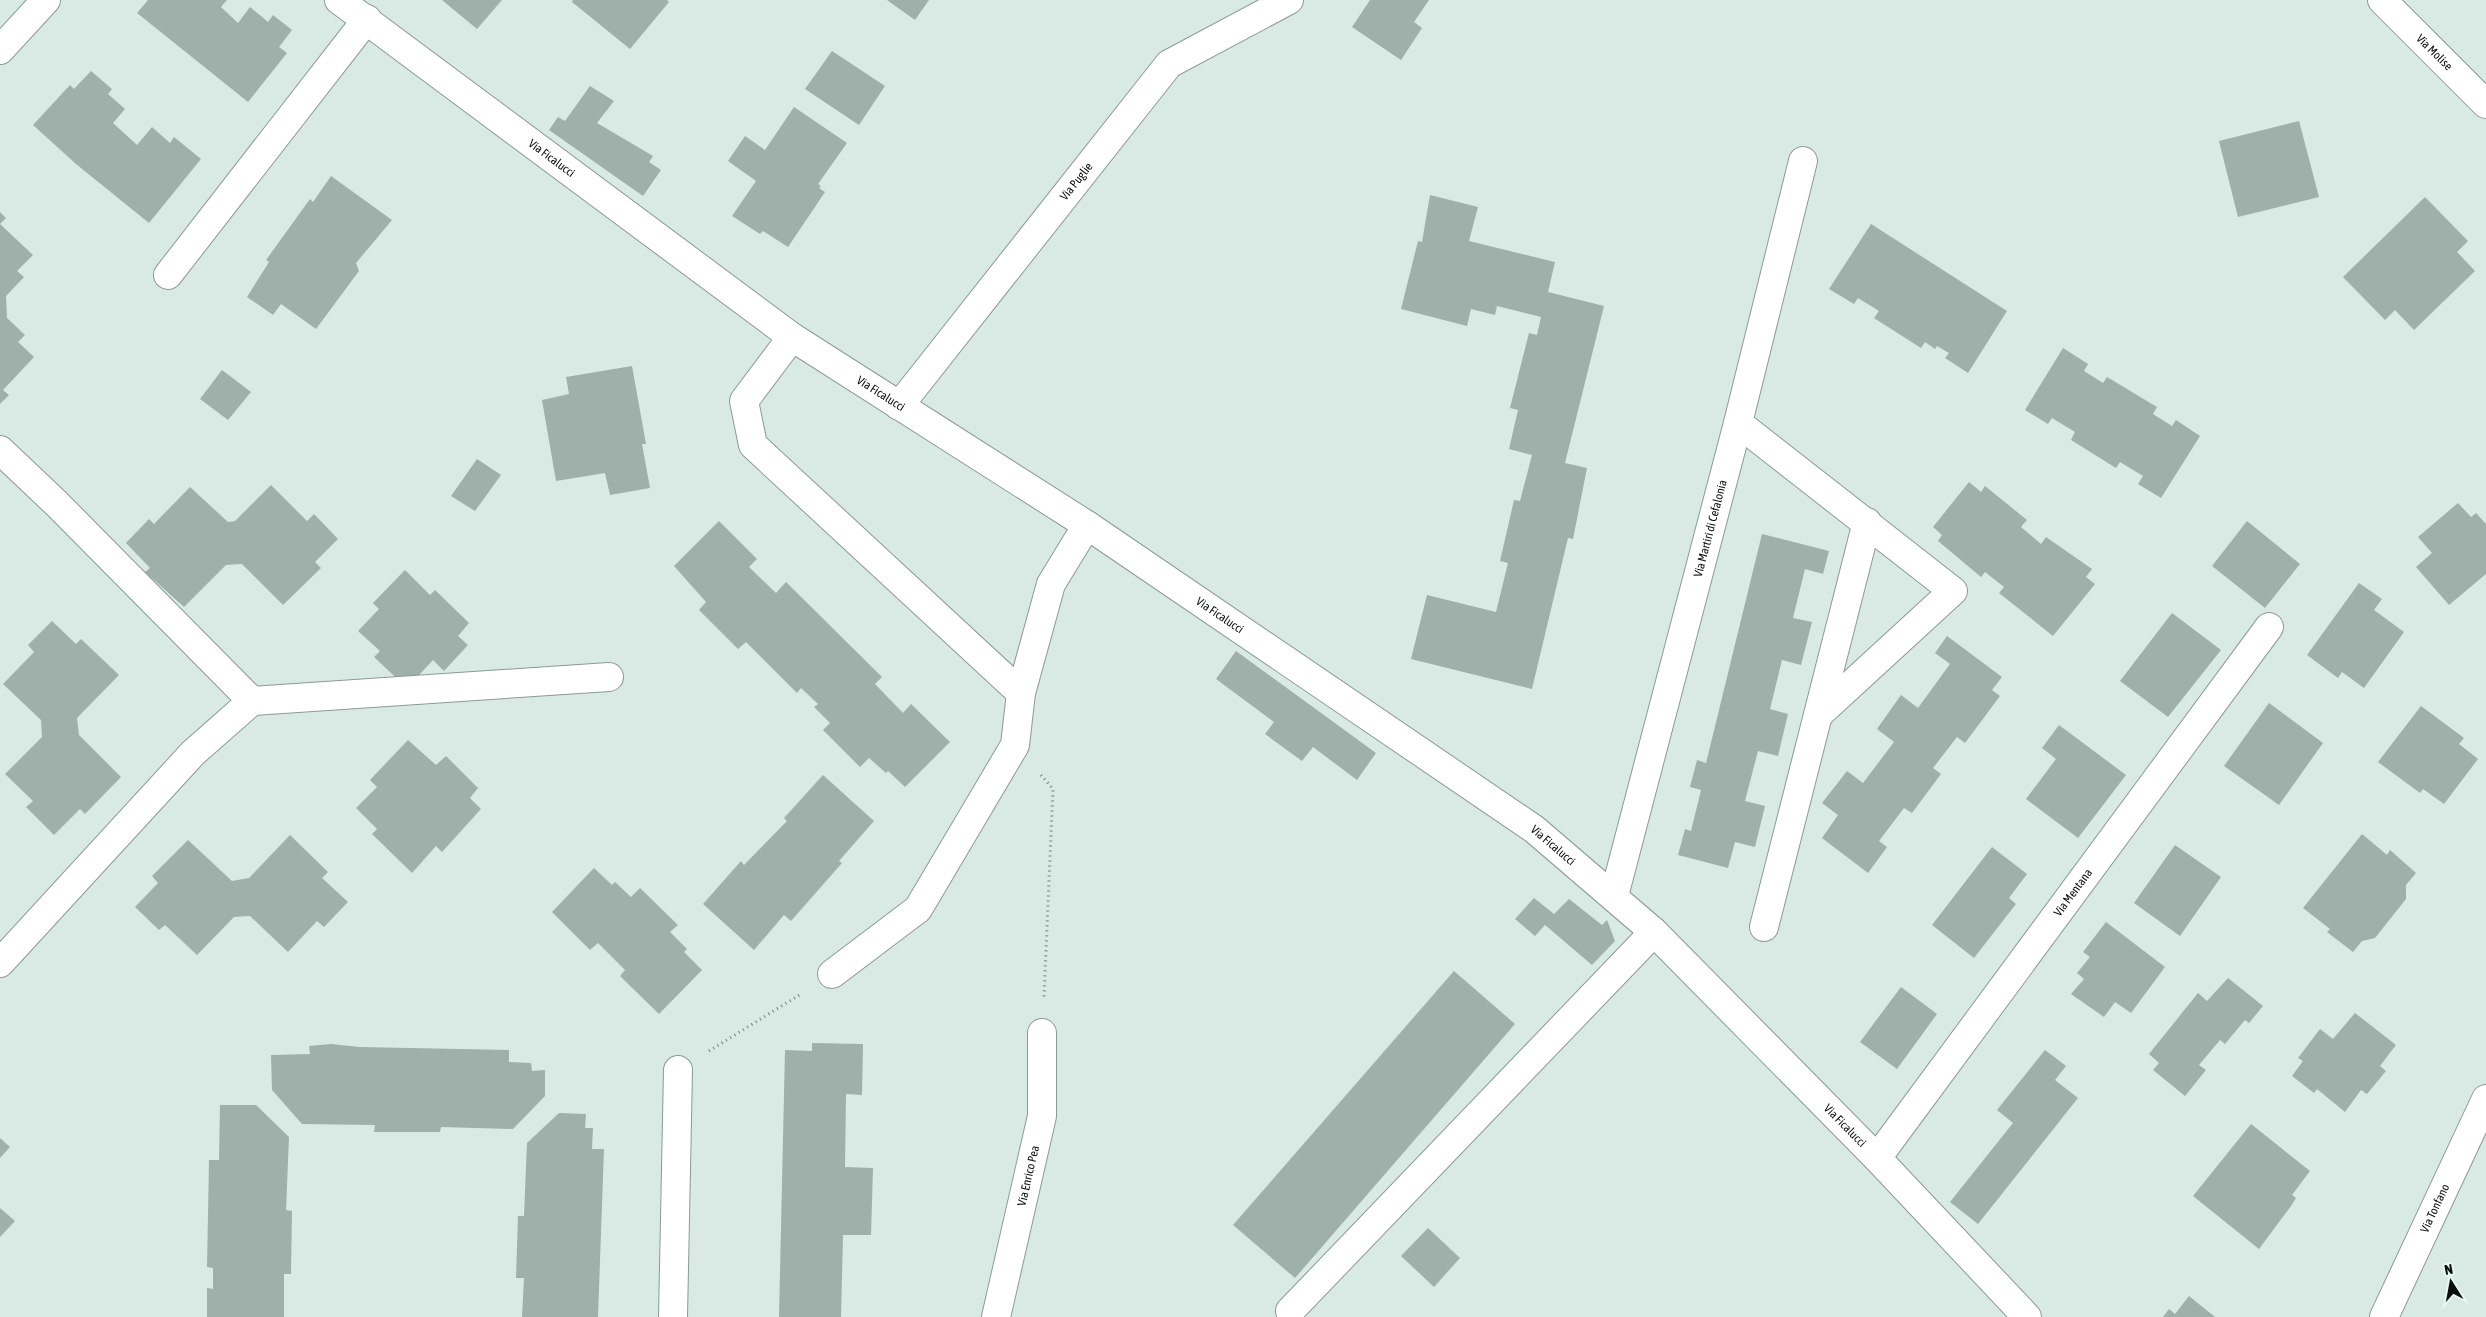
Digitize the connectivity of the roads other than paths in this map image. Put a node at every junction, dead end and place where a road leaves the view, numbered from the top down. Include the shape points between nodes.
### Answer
1 (46, 0) edge
2 (339, 0) edge
3 (1289, 0) edge
4 (2382, 0) edge
5 (367, 19) junction
6 (0, 50) edge
7 (2486, 104) edge
8 (1803, 161) dead end
9 (168, 275) dead end
10 (792, 337) junction
11 (899, 406) junction
12 (1738, 423) junction
13 (0, 450) edge
14 (1867, 522) junction
15 (1086, 525) junction
16 (2269, 627) dead end
17 (609, 677) dead end
18 (1021, 692) junction
19 (252, 701) junction
20 (1818, 715) junction
21 (1614, 896) junction
22 (1764, 927) dead end
23 (1654, 932) junction
24 (0, 963) edge
25 (832, 974) road end
26 (1042, 1033) road end
27 (678, 1070) road end
28 (2486, 1099) edge
29 (1877, 1158) junction
30 (1290, 1311) dead end
31 (674, 1317) edge
32 (996, 1317) edge
33 (2027, 1317) edge
34 (2384, 1317) edge

1 - 6 street
2 - 5 street, Via Ficalucci
3 - 11 street, Via Puglie via 1169,64
4 - 7 street, Via Molise
5 - 9 street
5 - 10 street, Via Ficalucci
8 - 12 street, Via Martiri di Cefalonia
10 - 11 street, Via Ficalucci
10 - 18 street via 744,401 753,445
11 - 15 street, Via Ficalucci
12 - 14 street
12 - 21 street, Via Martiri di Cefalonia
13 - 19 street
14 - 20 street
14 - 20 street via 1953,591
15 - 18 street via 1051,584
15 - 21 street, Via Ficalucci via 1534,829
16 - 29 street, Via Mentana
17 - 19 street
18 - 25 street via 1015,745 918,909
19 - 24 street via 193,753
20 - 22 street
21 - 23 street, Via Ficalucci
23 - 29 street, Via Ficalucci
23 - 30 street
26 - 32 street, Via Enrico Pea via 1042,1116
27 - 31 street
28 - 34 street, Via Tonfano
29 - 33 street, Via Ficalucci

